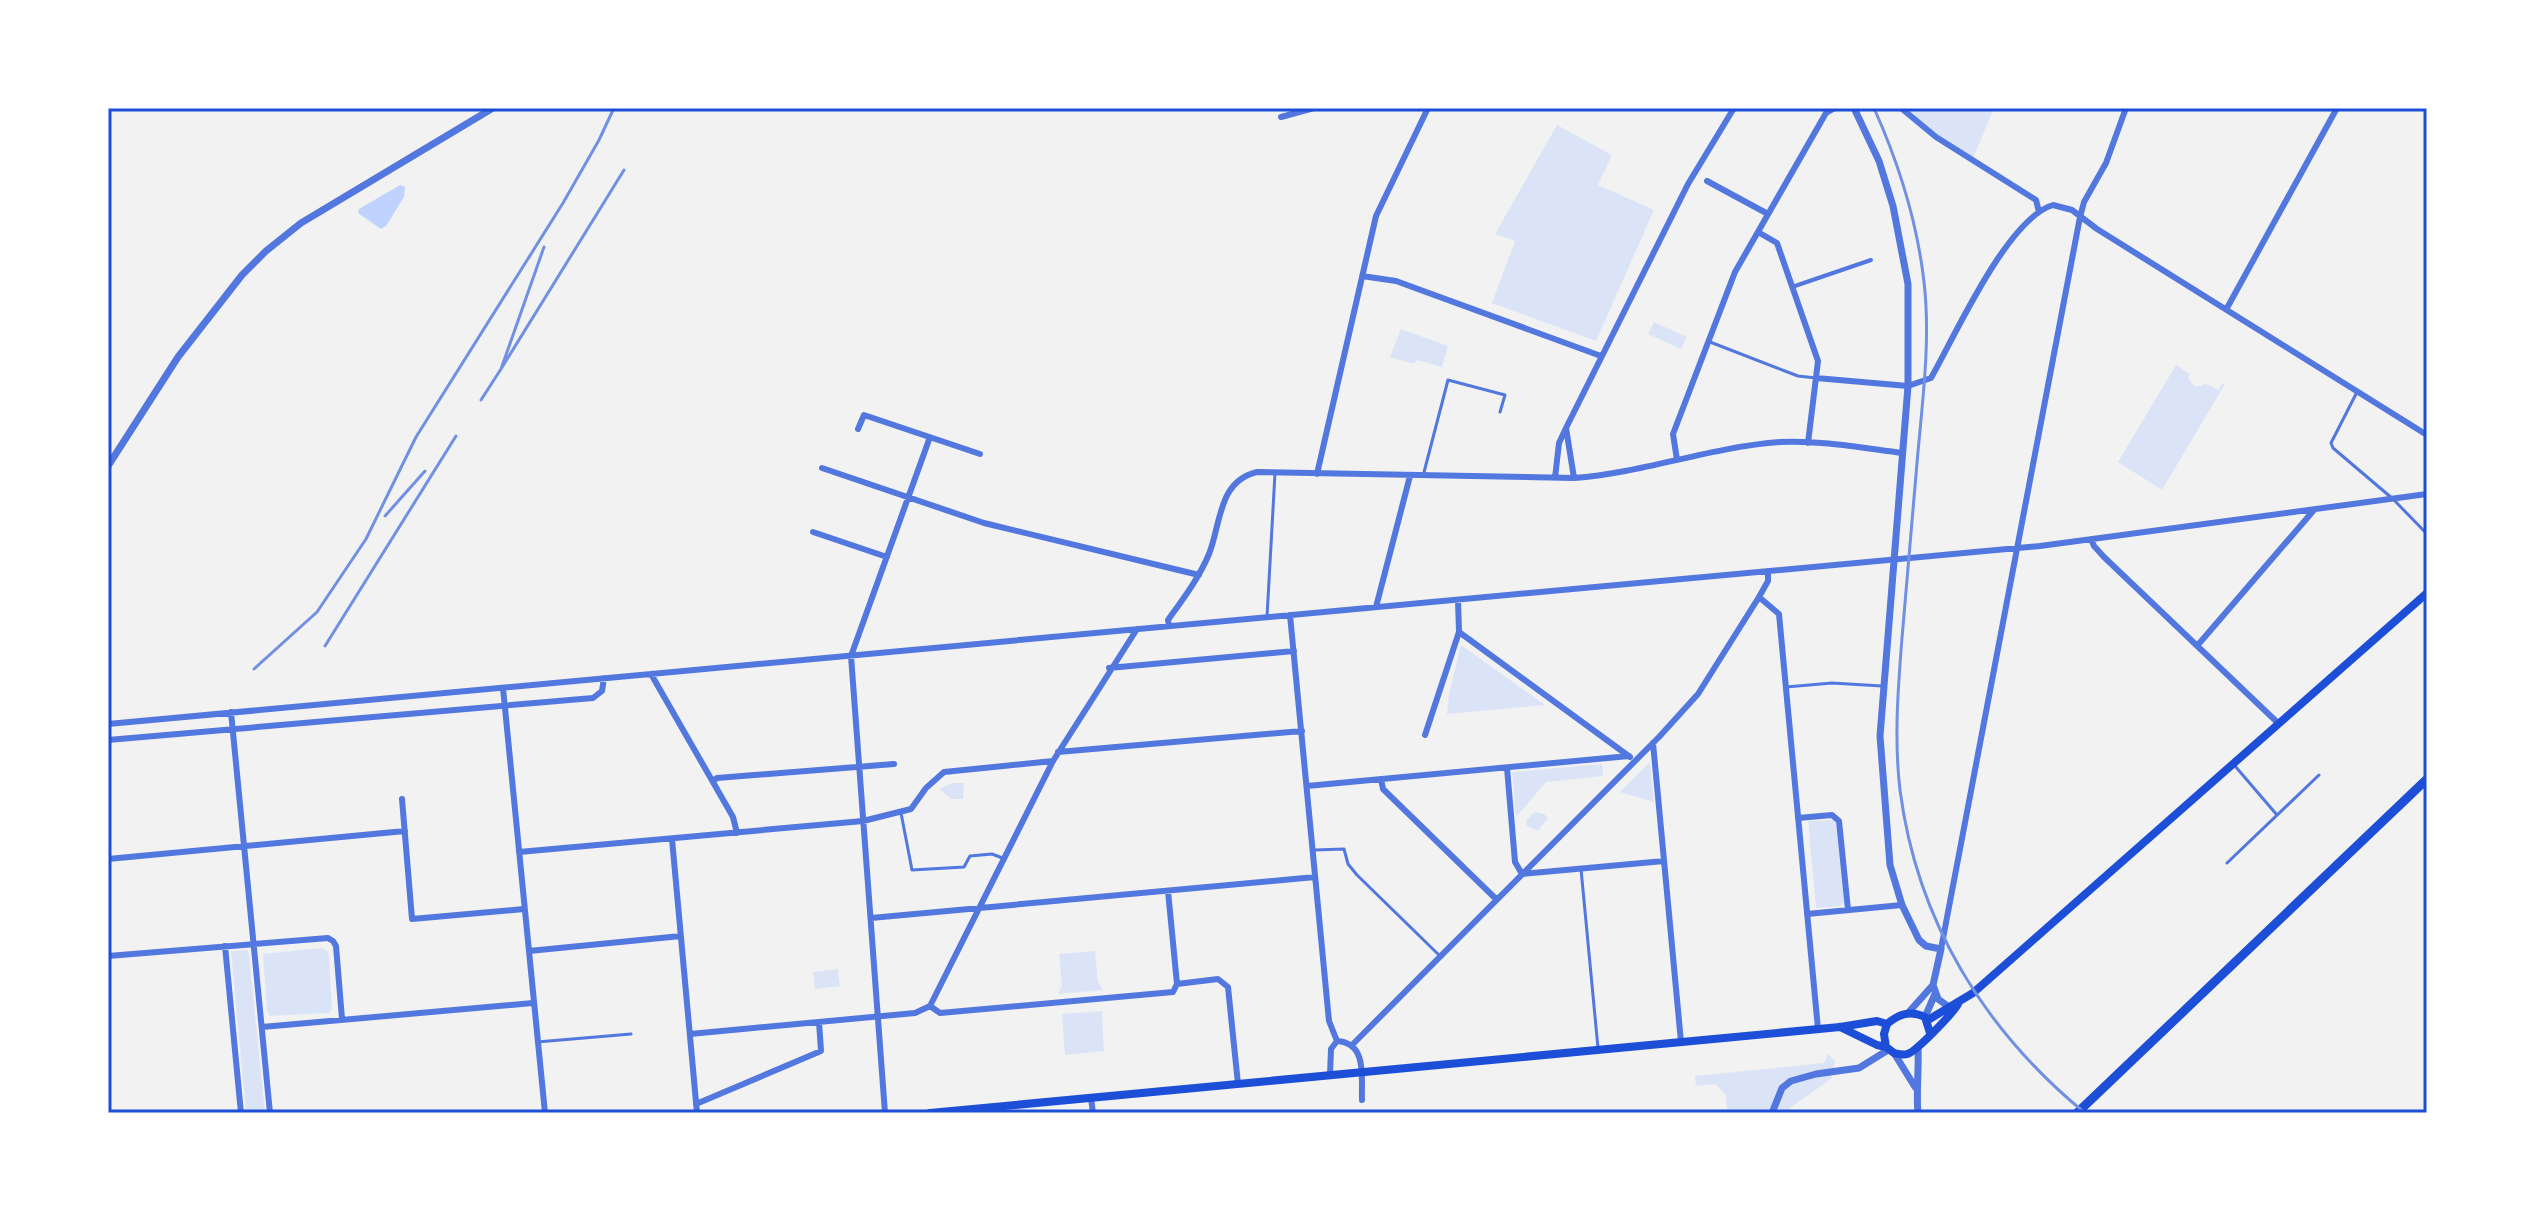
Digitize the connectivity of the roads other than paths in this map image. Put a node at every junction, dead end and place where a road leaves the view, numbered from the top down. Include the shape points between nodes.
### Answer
1 (493, 108) edge
2 (1314, 108) edge
3 (1428, 108) edge
4 (1734, 108) edge
5 (1835, 108) edge
6 (1854, 108) edge
7 (1901, 108) edge
8 (2126, 108) edge
9 (2337, 108) edge
10 (1281, 117) dead end
11 (1707, 181) dead end
12 (2039, 212) junction
13 (1768, 214) junction
14 (2080, 217) junction
15 (1758, 232) junction
16 (1871, 260) dead end
17 (1362, 276) junction
18 (1792, 287) junction
19 (2227, 308) junction
20 (1709, 342) junction
21 (1601, 356) junction
22 (1816, 378) junction
23 (1908, 386) junction
24 (2357, 392) junction
25 (1500, 412) dead end
26 (1566, 428) junction
27 (858, 429) dead end
28 (2427, 435) edge
29 (930, 437) junction
30 (1808, 443) junction
31 (1903, 453) junction
32 (980, 454) dead end
33 (1677, 460) junction
34 (108, 466) edge
35 (822, 468) dead end
36 (1275, 473) junction
37 (1317, 474) junction
38 (1410, 476) junction
39 (1423, 476) junction
40 (1555, 478) junction
41 (1574, 478) junction
42 (2427, 494) edge
43 (908, 498) junction
44 (2393, 499) junction
45 (2314, 510) junction
46 (813, 532) dead end
47 (2427, 534) edge
48 (2091, 539) junction
49 (2016, 548) junction
50 (887, 557) junction
51 (1895, 560) junction
52 (1768, 571) junction
53 (1199, 575) junction
54 (2427, 593) edge
55 (1759, 597) junction
56 (1458, 600) junction
57 (1376, 607) junction
58 (1290, 615) junction
59 (1267, 617) junction
60 (1169, 626) junction
61 (1137, 629) junction
62 (1459, 632) junction
63 (2197, 646) junction
64 (1294, 651) junction
65 (851, 656) junction
66 (1109, 668) junction
67 (651, 674) junction
68 (604, 678) junction
69 (1884, 686) junction
70 (1786, 687) junction
71 (503, 688) junction
72 (504, 706) junction
73 (231, 712) junction
74 (2278, 723) junction
75 (108, 724) edge
76 (233, 729) junction
77 (1302, 731) junction
78 (1425, 735) dead end
79 (108, 740) edge
80 (1653, 742) junction
81 (1058, 752) junction
82 (1632, 758) junction
83 (1053, 761) junction
84 (2233, 763) junction
85 (894, 764) dead end
86 (859, 767) junction
87 (1507, 768) junction
88 (2319, 775) dead end
89 (1381, 779) junction
90 (2427, 779) edge
91 (713, 781) junction
92 (1307, 786) junction
93 (402, 799) dead end
94 (901, 813) junction
95 (2277, 815) junction
96 (1798, 818) junction
97 (863, 821) junction
98 (405, 831) junction
99 (737, 833) junction
100 (672, 839) junction
101 (244, 846) junction
102 (1313, 850) junction
103 (519, 852) junction
104 (108, 859) edge
105 (1006, 859) junction
106 (1664, 861) junction
107 (2227, 863) dead end
108 (1581, 869) junction
109 (1522, 874) junction
110 (1315, 877) junction
111 (1168, 891) junction
112 (1496, 899) junction
113 (1902, 905) junction
114 (981, 908) junction
115 (524, 909) junction
116 (1848, 910) junction
117 (1807, 914) junction
118 (871, 918) junction
119 (681, 936) junction
120 (254, 944) junction
121 (225, 946) junction
122 (1941, 949) junction
123 (529, 951) junction
124 (108, 956) edge
125 (1440, 956) junction
126 (1177, 984) junction
127 (1934, 990) junction
128 (533, 1003) junction
129 (1958, 1003) junction
130 (930, 1006) junction
131 (1949, 1007) junction
132 (1908, 1013) junction
133 (878, 1016) junction
134 (1926, 1018) junction
135 (342, 1019) junction
136 (819, 1022) junction
137 (1887, 1024) junction
138 (262, 1027) junction
139 (1840, 1027) junction
140 (1818, 1029) junction
141 (1930, 1033) junction
142 (631, 1034) dead end
143 (690, 1034) junction
144 (1337, 1041) junction
145 (537, 1042) junction
146 (1681, 1042) junction
147 (1352, 1045) junction
148 (1918, 1049) junction
149 (1598, 1050) junction
150 (1889, 1050) junction
151 (1361, 1072) junction
152 (1330, 1075) junction
153 (1238, 1084) junction
154 (1915, 1087) junction
155 (1091, 1098) junction
156 (1362, 1100) dead end
157 (696, 1104) junction
158 (241, 1113) edge
159 (270, 1113) edge
160 (545, 1113) edge
161 (697, 1113) edge
162 (885, 1113) edge
163 (930, 1113) edge
164 (1093, 1113) edge
165 (1293, 1113) edge
166 (1316, 1113) edge
167 (1772, 1113) edge
168 (1918, 1113) edge
169 (2077, 1113) edge

1 - 34 street via 301,223 255,261 178,357
2 - 10 street
3 - 17 street via 1376,216
4 - 21 street via 1688,184
5 - 13 street via 1826,113
6 - 23 street via 1879,161 1903,249
7 - 12 street via 1936,137 2036,200
8 - 14 street
9 - 19 street
11 - 13 street
12 - 14 street via 2053,205
12 - 23 street via 2015,233 1931,378
13 - 15 street
14 - 19 street
14 - 49 street
15 - 18 street via 1777,243
15 - 20 street via 1735,272
16 - 18 street
17 - 21 street via 1396,281
17 - 37 street
18 - 22 street via 1818,361
19 - 24 street
20 - 22 lane
20 - 33 street via 1673,434
21 - 26 street
22 - 23 street
22 - 30 street
23 - 31 street
24 - 28 street
24 - 44 lane via 2332,445
25 - 39 lane via 1505,395 1448,380
26 - 40 street
26 - 41 street
27 - 29 street via 864,415
29 - 32 street
29 - 43 street
30 - 31 street
30 - 33 street via 1779,442
31 - 51 street
33 - 41 street via 1609,476
35 - 43 street
36 - 37 street
36 - 53 street via 1245,474 1235,482
36 - 59 lane
37 - 38 street
38 - 39 street
38 - 57 street
39 - 40 street
40 - 41 street
42 - 44 street
43 - 50 street
43 - 53 street via 984,523
44 - 45 street
44 - 47 lane
45 - 48 street
45 - 63 street
46 - 50 street
48 - 49 street
48 - 63 street
49 - 51 street
49 - 122 street
50 - 65 street
51 - 52 street
51 - 69 street
52 - 55 street
52 - 56 street
53 - 60 street
54 - 74 main road
55 - 70 street via 1779,614
55 - 80 street via 1698,694
56 - 57 street
56 - 62 street
57 - 58 street
58 - 59 street
58 - 64 street
59 - 60 street
60 - 61 street
61 - 65 street
61 - 66 street
62 - 78 street
62 - 82 street
63 - 74 street
64 - 66 street
64 - 77 street
65 - 67 street
65 - 86 street
66 - 81 street
67 - 68 street
67 - 91 street
68 - 71 street
68 - 72 street via 602,691 593,698
69 - 70 lane
69 - 113 street via 1880,736 1888,850
70 - 96 street
71 - 72 street
71 - 73 street
72 - 76 street
72 - 103 street
73 - 75 street
73 - 76 street
74 - 84 main road
76 - 79 street
76 - 101 street
77 - 81 street
77 - 92 street
80 - 82 street
80 - 106 street
81 - 83 street
82 - 87 street
82 - 109 street
83 - 94 street via 944,772 911,809
83 - 105 street
84 - 95 lane
84 - 129 main road
85 - 86 street
86 - 91 street
86 - 97 street
87 - 89 street
87 - 109 street via 1515,862
88 - 95 lane
89 - 92 street
89 - 112 street via 1383,789
90 - 169 main road
91 - 99 street
92 - 102 street
93 - 98 street
94 - 97 street
94 - 105 lane via 912,870 964,867 970,856
95 - 107 lane
96 - 116 street via 1832,815 1839,821
96 - 117 street
97 - 99 street
97 - 118 street
98 - 101 street
98 - 115 street via 412,919
99 - 100 street
100 - 103 street
100 - 119 street
101 - 104 street
101 - 120 street
102 - 110 street
102 - 125 lane via 1344,849 1357,875
103 - 115 street
105 - 114 street
106 - 108 street
106 - 146 street
108 - 109 street
108 - 149 lane
109 - 112 street
110 - 111 street
110 - 144 street via 1329,1021
111 - 114 street
111 - 126 street
112 - 125 street
113 - 116 street
113 - 122 street via 1919,940
114 - 118 street
114 - 130 street
115 - 123 street
116 - 117 street
117 - 140 street
118 - 133 street
119 - 123 street
119 - 143 street
120 - 121 street
120 - 135 street via 333,941
120 - 138 street
121 - 124 street
121 - 158 street
122 - 127 street
123 - 128 street
125 - 147 street
126 - 130 street via 1173,992 1105,999 940,1013
126 - 153 street via 1218,979 1228,987
127 - 131 street
127 - 132 street
127 - 134 street
128 - 135 street
128 - 145 street
129 - 131 main road
129 - 141 main road
130 - 133 street via 915,1013
131 - 134 main road
132 - 134 main road
132 - 137 main road
133 - 136 street
133 - 162 street
134 - 141 main road
135 - 138 street
136 - 143 street
136 - 157 street via 821,1051
137 - 139 main road
137 - 150 main road
138 - 159 street
139 - 140 main road
139 - 150 main road
140 - 146 main road
141 - 148 main road
142 - 145 lane
143 - 157 street
144 - 147 street
144 - 152 street via 1331,1049
145 - 160 street
146 - 149 main road
147 - 151 street
148 - 150 main road via 1908,1054
148 - 154 street
149 - 151 main road
150 - 154 street
150 - 167 street via 1859,1068 1791,1081 1782,1088
151 - 152 main road
151 - 156 street
152 - 153 main road
153 - 155 main road
154 - 168 street
155 - 163 main road
155 - 164 street
157 - 161 street
165 - 166 street

